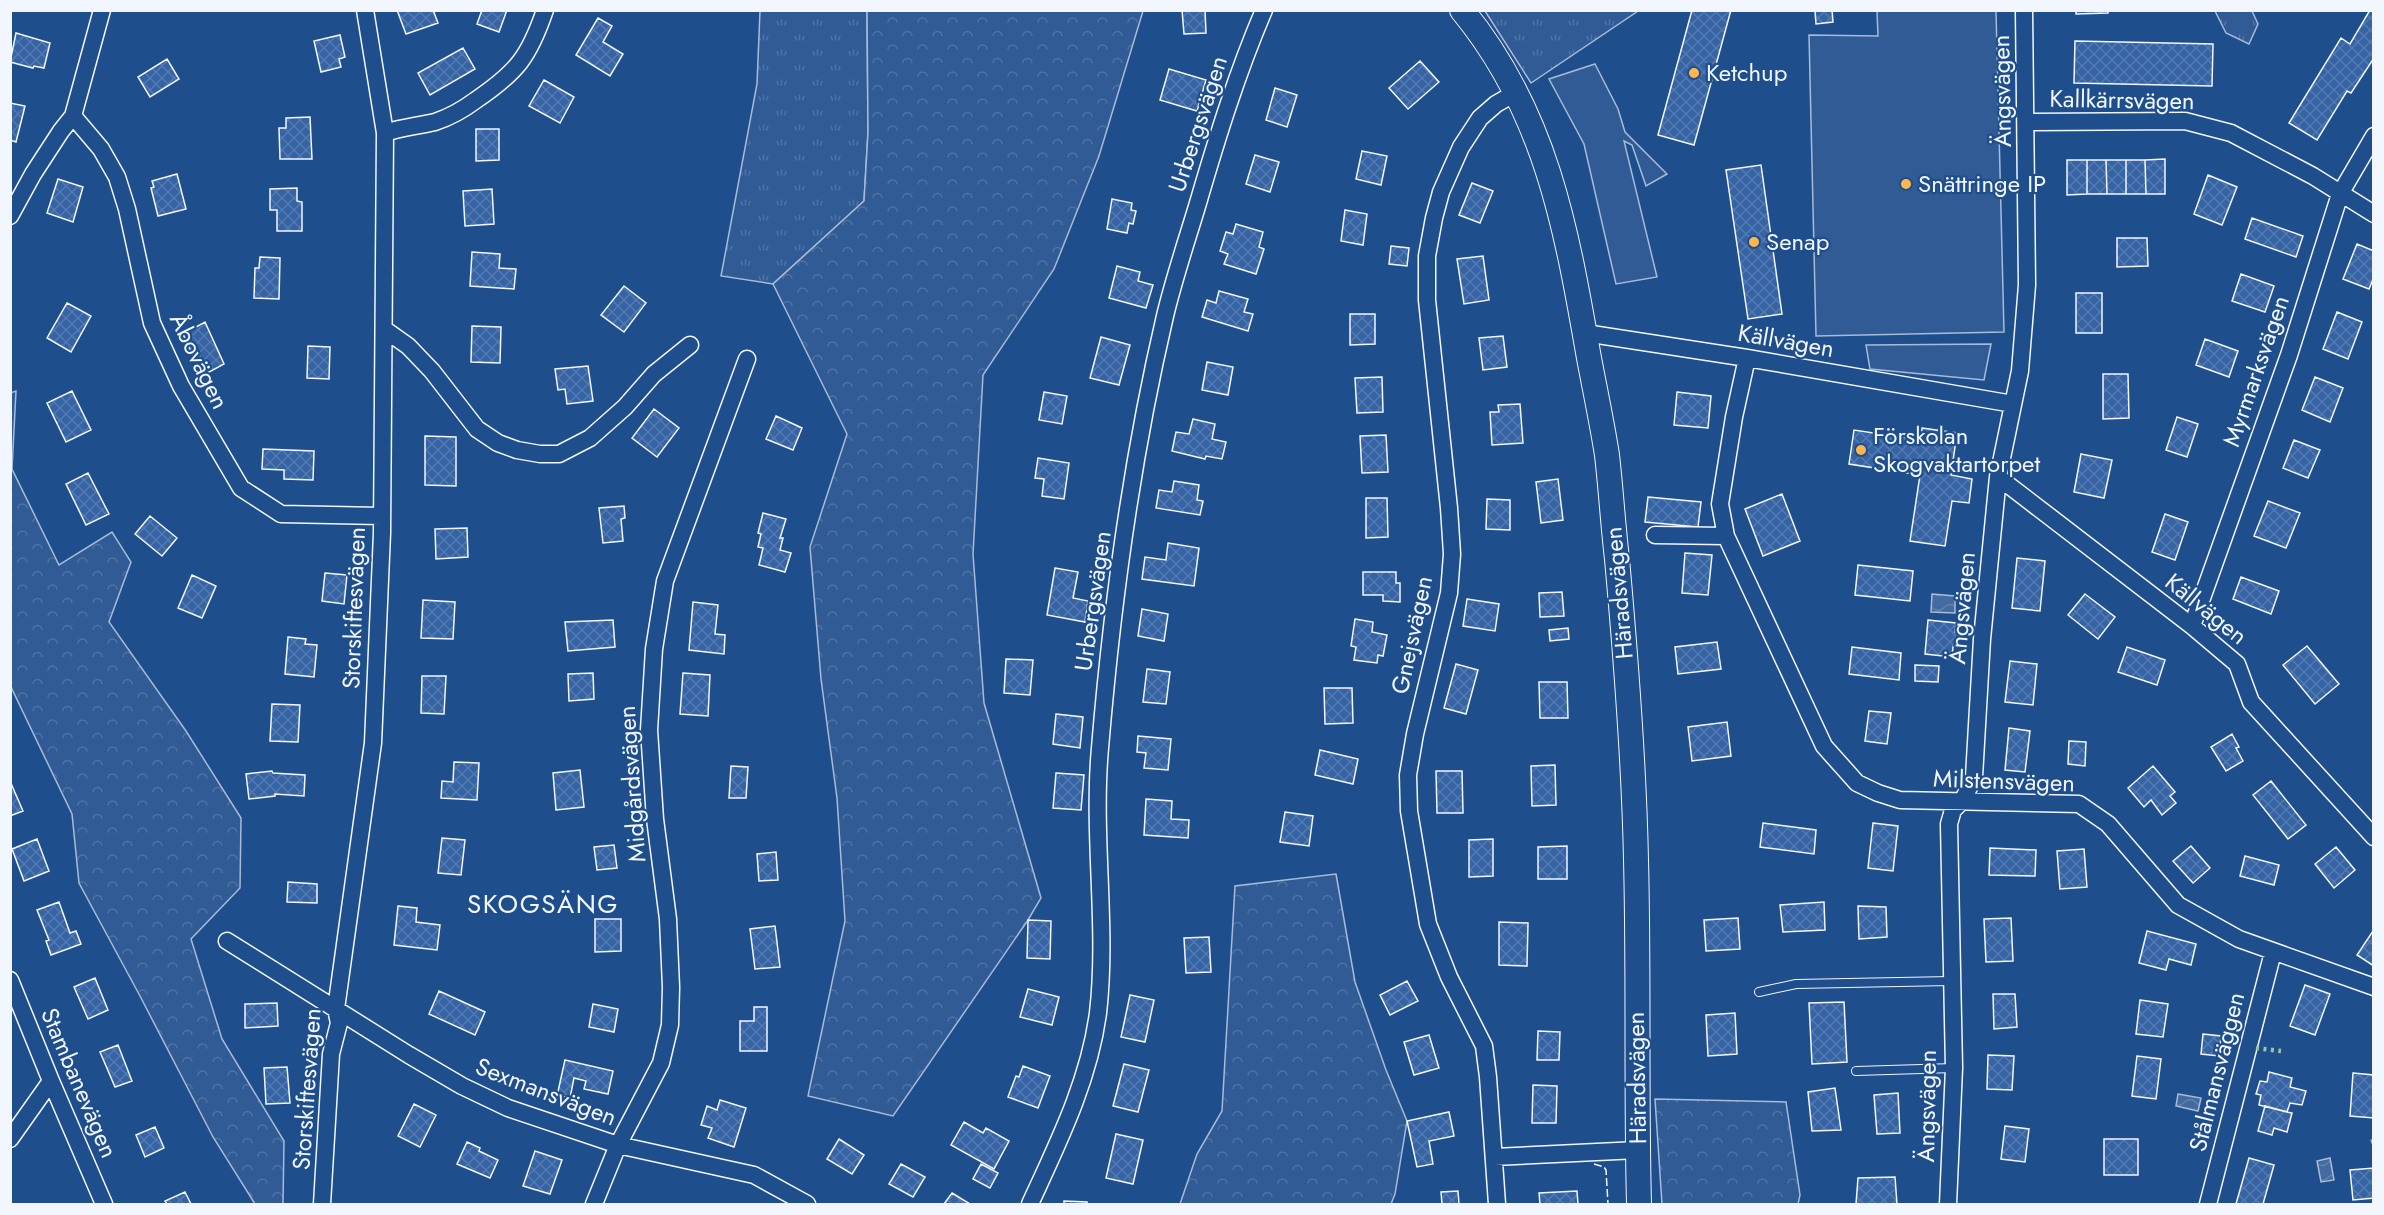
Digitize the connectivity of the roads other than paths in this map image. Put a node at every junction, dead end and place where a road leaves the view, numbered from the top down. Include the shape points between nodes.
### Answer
1 (102, 10) edge
2 (365, 10) edge
3 (545, 10) edge
4 (1264, 10) edge
5 (1462, 10) edge
6 (2025, 10) edge
7 (1517, 92) junction
8 (73, 116) junction
9 (2026, 122) junction
10 (385, 133) junction
11 (2373, 136) edge
12 (2340, 194) junction
13 (2373, 214) edge
14 (10, 216) edge
15 (384, 329) junction
16 (1585, 333) junction
17 (690, 345) dead end
18 (1747, 358) junction
19 (747, 359) dead end
20 (2013, 404) junction
21 (1998, 477) junction
22 (381, 516) junction
23 (1655, 535) dead end
24 (1726, 536) junction
25 (2192, 626) junction
26 (1963, 800) junction
27 (2373, 837) edge
28 (227, 941) dead end
29 (2273, 952) junction
30 (10, 980) edge
31 (1951, 981) junction
32 (2373, 987) edge
33 (1758, 992) dead end
34 (336, 1009) junction
35 (1954, 1068) junction
36 (1856, 1071) dead end
37 (51, 1081) junction
38 (10, 1139) edge
39 (618, 1146) junction
40 (1638, 1150) junction
41 (1494, 1157) junction
42 (104, 1204) edge
43 (322, 1204) edge
44 (594, 1204) edge
45 (807, 1204) edge
46 (1030, 1204) edge
47 (1497, 1204) edge
48 (1639, 1204) edge
49 (1947, 1204) edge
50 (2208, 1204) edge

1 - 8 street
2 - 10 street, Storskiftesvägen
3 - 10 street via 526,56 498,85 447,117
4 - 46 street, Urbergsvägen via 1218,136 1169,302 1138,450 1099,752 1098,1016 1071,1115
5 - 7 street, Häradsvägen
6 - 9 street, Ängsvägen
7 - 16 street, Häradsvägen via 1556,192
7 - 41 street, Gnejsvägen via 1480,118 1461,147 1441,192 1427,256 1427,300 1452,554 1449,593 1408,775 1409,811 1428,924 1484,1047
8 - 14 street
8 - 22 street, Åbovägen via 101,149 117,177 128,209 152,323 181,386 241,488 281,514
9 - 12 street, Kallkärrsvägen via 2185,121 2231,133
9 - 20 street, Ängsvägen via 2027,285 2020,371
10 - 15 street, Storskiftesvägen
11 - 12 street, Myrmarksvägen
12 - 13 street, Kallkärrsvägen
12 - 25 street, Myrmarksvägen via 2289,355
15 - 17 street via 408,346 432,371 477,429 498,443 540,454 559,454 590,438 654,374
15 - 22 street, Storskiftesvägen
16 - 18 street, Källvägen
16 - 40 street, Häradsvägen via 1607,455 1628,689 1636,860
18 - 20 street, Källvägen
18 - 24 street, Milstensvägen via 1720,504
19 - 39 street, Midgårdsvägen via 665,581 654,650 649,730 668,919 670,1025 661,1063
20 - 21 street, Ängsvägen
21 - 25 street, Källvägen
21 - 26 street, Ängsvägen via 1982,639 1974,777
22 - 34 street, Storskiftesvägen via 373,743
23 - 24 street
24 - 26 street, Milstensvägen via 1824,746 1837,761 1857,783 1878,794 1900,800
25 - 27 street, Källvägen via 2237,664 2251,702
26 - 29 street, Milstensvägen via 2079,804 2108,824 2178,905
26 - 31 street, Ängsvägen via 1953,810 1949,824
28 - 34 street, Sexmansvägen
29 - 32 street, Milstensvägen
29 - 50 street, Stålmansväggen
30 - 37 street, Stambanevägen
31 - 33 lane via 1796,984
31 - 35 street, Ängsvägen
34 - 39 street, Sexmansvägen via 462,1086 535,1118
34 - 43 street, Storskiftesvägen via 339,1023 331,1054
35 - 36 lane
35 - 49 street, Ängsvägen
37 - 38 street
37 - 42 street, Stambanevägen
39 - 44 street, Midgårdsvägen
39 - 45 street, Sexmansvägen via 753,1175
40 - 41 street
40 - 48 street, Häradsvägen
41 - 47 street, Gnejsvägen

